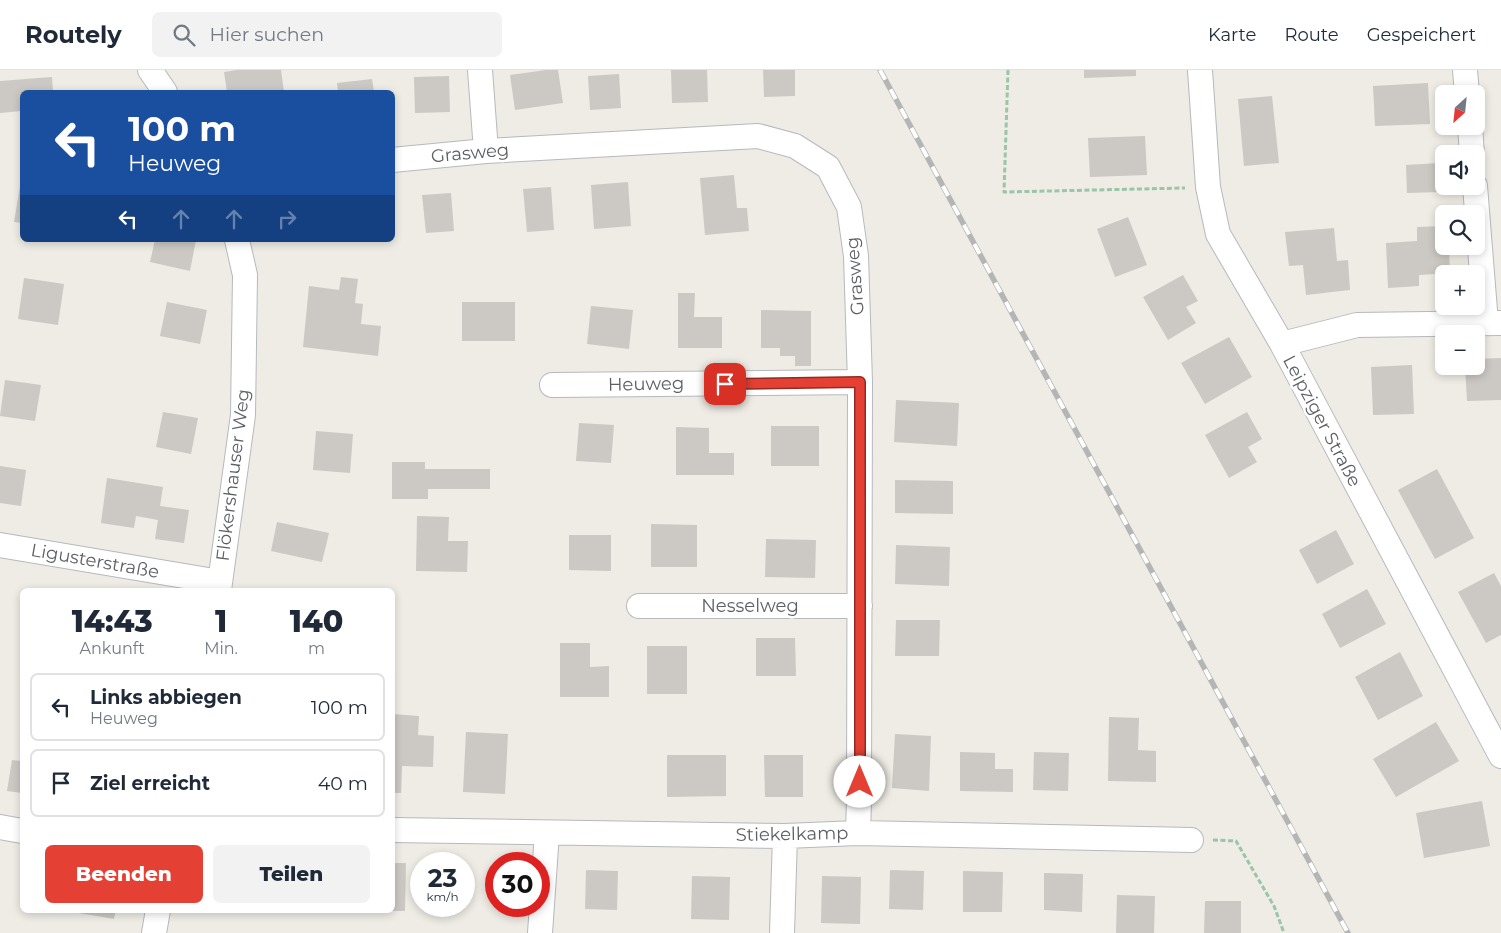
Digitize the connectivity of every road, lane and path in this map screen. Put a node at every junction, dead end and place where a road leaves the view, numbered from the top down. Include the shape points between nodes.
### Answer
1 (150, 70) edge
2 (480, 70) edge
3 (1008, 70) edge
4 (1200, 70) edge
5 (1465, 70) edge
6 (1466, 85) edge
7 (163, 90) edge
8 (486, 151) junction
9 (395, 160) edge
10 (1208, 187) junction
11 (1476, 195) edge
12 (237, 242) edge
13 (1494, 323) edge
14 (1282, 344) junction
15 (860, 382) junction
16 (552, 385) dead end
17 (0, 545) edge
18 (220, 586) edge
19 (639, 606) dead end
20 (860, 606) junction
21 (1492, 723) edge
22 (1501, 756) edge
23 (0, 827) edge
24 (395, 830) edge
25 (20, 831) edge
26 (546, 833) junction
27 (858, 833) junction
28 (786, 836) junction
29 (1191, 840) joint
30 (157, 913) edge
31 (154, 933) edge
32 (540, 933) edge
33 (782, 933) edge
34 (1284, 933) edge

1 - 7 street
2 - 8 street
3 - 10 path via 1004,192
4 - 10 street, Leipziger Straße
5 - 6 street
8 - 9 street, Grasweg
8 - 15 street, Grasweg via 758,136 795,146 828,167 849,207 856,256
10 - 14 street, Leipziger Straße via 1218,234
11 - 13 street
12 - 18 street, Flökershauser Weg via 245,275 244,415
13 - 14 street via 1357,325
14 - 21 street, Leipziger Straße
15 - 16 street, Heuweg
15 - 20 street, Grasweg
17 - 18 street, Ligusterstraße
19 - 20 street, Nesselweg
20 - 27 street, Grasweg
21 - 22 street, Leipziger Straße
23 - 25 street
24 - 26 street, Stiekelkamp
26 - 28 street, Stiekelkamp
26 - 32 street
27 - 28 street, Stiekelkamp
27 - 29 street, Stiekelkamp
28 - 33 street
29 - 34 path via 1236,841 1274,906
30 - 31 street

